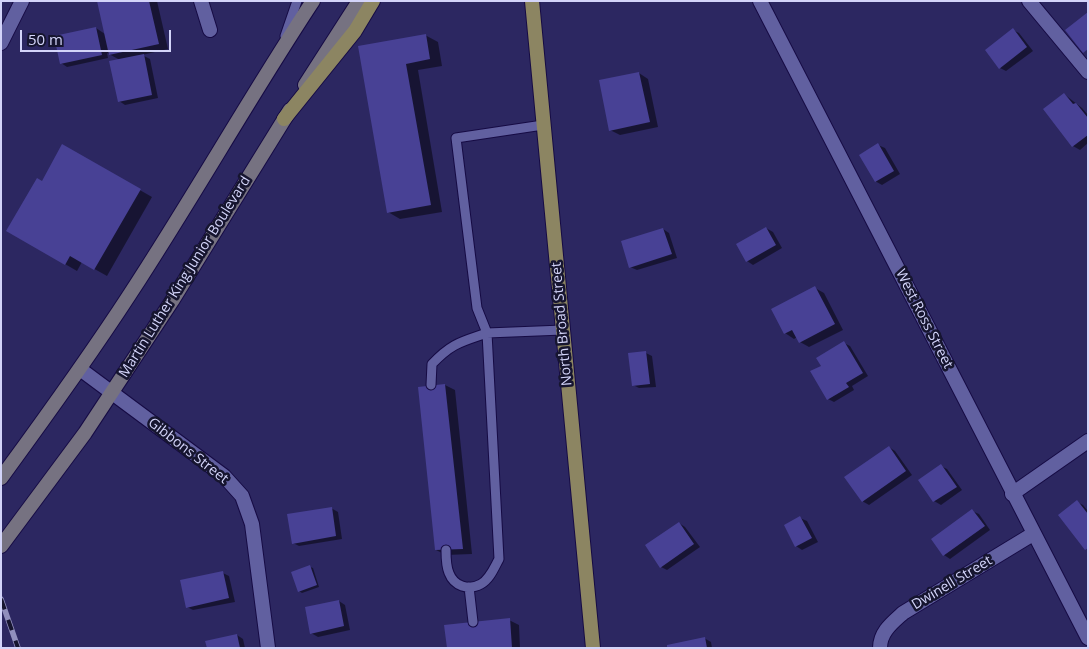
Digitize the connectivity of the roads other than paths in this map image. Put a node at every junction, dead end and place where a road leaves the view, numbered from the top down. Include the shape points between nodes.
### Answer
1 (22, 1) edge
2 (201, 1) edge
3 (297, 1) edge
4 (313, 1) edge
5 (359, 1) edge
6 (373, 1) edge
7 (532, 1) edge
8 (760, 1) edge
9 (1029, 1) edge
10 (210, 30) dead end
11 (1, 43) edge
12 (280, 52) junction
13 (1086, 65) edge
14 (284, 119) junction
15 (543, 125) junction
16 (563, 330) junction
17 (487, 333) junction
18 (80, 369) junction
19 (432, 386) dead end
20 (111, 393) junction
21 (1088, 440) edge
22 (1, 478) edge
23 (1012, 494) junction
24 (1033, 534) junction
25 (1, 546) edge
26 (446, 550) dead end
27 (469, 587) junction
28 (473, 622) dead end
29 (1088, 638) edge
30 (880, 644) edge
31 (268, 648) edge
32 (593, 648) edge

1 - 11 street
2 - 10 street
3 - 12 lane
4 - 12 main road
5 - 14 main road, Martin Luther King Junior Boulevard
6 - 14 main road via 356,31
7 - 15 main road, North Broad Street
8 - 23 street, West Ross Street
9 - 13 street
12 - 18 main road
14 - 20 main road, Martin Luther King Junior Boulevard
15 - 16 main road, North Broad Street
15 - 17 lane via 456,138 477,308
16 - 17 lane
16 - 32 main road, North Broad Street
17 - 19 lane via 454,344 442,353 432,364
17 - 27 lane via 498,559 492,573 481,584
18 - 20 street, Gibbons Street
18 - 22 main road
20 - 25 main road, Martin Luther King Junior Boulevard
20 - 31 street, Gibbons Street via 224,476 242,496 252,524
21 - 23 street
23 - 24 street, West Ross Street
24 - 29 street, West Ross Street
24 - 30 street, Dwinell Street via 903,612 887,628
26 - 27 lane via 448,572 453,581
27 - 28 lane

